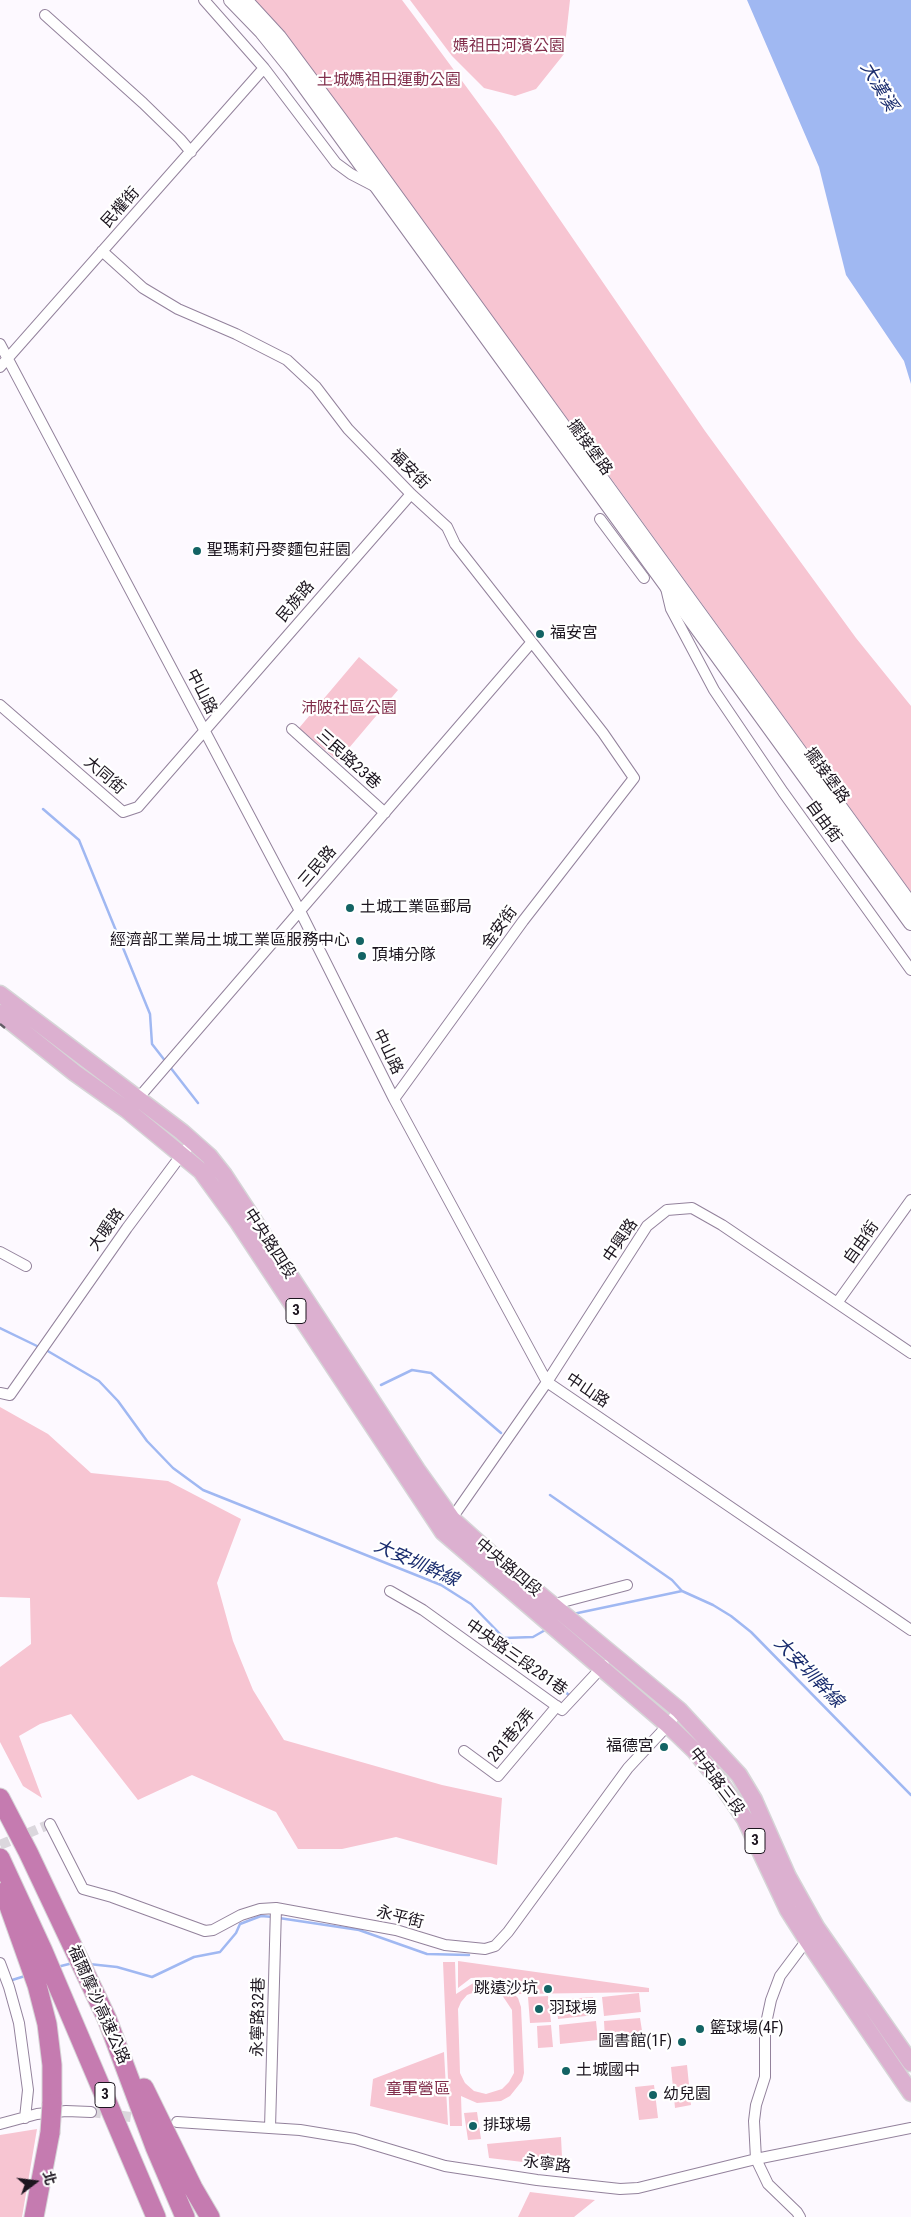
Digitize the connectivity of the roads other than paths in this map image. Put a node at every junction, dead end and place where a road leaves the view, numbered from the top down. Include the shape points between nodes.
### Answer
1 (204, 0) edge
2 (231, 0) edge
3 (245, 0) edge
4 (45, 15) dead end
5 (264, 68) junction
6 (191, 152) junction
7 (381, 184) junction
8 (102, 251) junction
9 (0, 344) edge
10 (8, 359) junction
11 (0, 368) edge
12 (411, 494) junction
13 (600, 519) dead end
14 (644, 578) dead end
15 (666, 585) junction
16 (532, 643) junction
17 (0, 705) edge
18 (292, 730) dead end
19 (204, 731) junction
20 (634, 778) joint
21 (385, 813) junction
22 (911, 905) edge
23 (300, 911) junction
24 (911, 923) edge
25 (911, 970) edge
26 (0, 994) edge
27 (0, 1013) edge
28 (394, 1099) junction
29 (133, 1104) junction
30 (194, 1142) junction
31 (182, 1154) junction
32 (911, 1200) edge
33 (0, 1252) edge
34 (26, 1266) dead end
35 (838, 1303) junction
36 (911, 1354) edge
37 (547, 1382) junction
38 (0, 1393) edge
39 (447, 1526) junction
40 (627, 1585) dead end
41 (390, 1591) dead end
42 (554, 1616) junction
43 (911, 1630) edge
44 (613, 1655) junction
45 (602, 1668) junction
46 (557, 1706) junction
47 (679, 1710) junction
48 (668, 1725) junction
49 (464, 1751) dead end
50 (0, 1798) edge
51 (50, 1824) dead end
52 (0, 1858) edge
53 (0, 1882) edge
54 (276, 1908) junction
55 (806, 1940) junction
56 (0, 1963) edge
57 (42, 1971) junction
58 (107, 2019) junction
59 (911, 2063) edge
60 (911, 2093) edge
61 (44, 2109) junction
62 (91, 2112) tunnel mouth
63 (26, 2118) junction
64 (178, 2122) dead end
65 (0, 2124) edge
66 (270, 2128) junction
67 (911, 2128) edge
68 (756, 2159) junction
69 (34, 2217) edge
70 (156, 2217) edge
71 (184, 2217) edge
72 (210, 2217) edge
73 (800, 2217) edge

1 - 5 street
2 - 7 street, 擺接堡路 via 262,32
3 - 7 street, 擺接堡路 via 299,62
4 - 6 street via 149,109
5 - 6 street, 民權街
5 - 7 street via 336,163 351,174
6 - 8 street, 民權街
7 - 15 street, 擺接堡路
7 - 22 street, 擺接堡路
8 - 10 street, 民權街
8 - 12 street, 福安街 via 143,288 171,305 292,364 316,387 348,429
9 - 10 street, 中山路
10 - 11 street, 民權街
10 - 19 street, 中山路
12 - 16 street, 福安街 via 447,527 455,544
12 - 19 street, 民族路
13 - 14 street
15 - 24 street, 擺接堡路
15 - 25 street, 自由街 via 671,609 714,690
16 - 20 street, 福安街
16 - 21 street, 三民路
17 - 19 street, 大同街 via 123,812 138,807
18 - 21 street, 三民路23巷
19 - 23 street, 中山路
20 - 28 street, 金安街 via 523,921
21 - 23 street, 三民路
23 - 28 street, 中山路
23 - 29 street, 三民路
26 - 29 main road, 中央路四段 / 3
27 - 29 main road, 中央路四段 / 3 via 75,1073
28 - 37 street, 中山路
29 - 30 main road, 中央路四段 / 3
29 - 31 main road, 中央路四段 / 3
30 - 31 street, 大暖路
30 - 39 main road, 中央路四段 / 3 via 224,1175 417,1470
31 - 38 street, 大暖路 via 10,1396
31 - 39 main road, 中央路四段 / 3 via 201,1171 238,1222
32 - 35 street, 自由街
33 - 34 street
35 - 36 street, 中興路
35 - 37 street, 中興路 via 692,1208 667,1210 647,1226
37 - 39 street, 中興路
37 - 43 street, 中山路
39 - 42 main road, 中央路四段 / 3 via 475,1561
40 - 42 street
41 - 46 street, 中央路三段281巷 via 423,1610
42 - 44 main road, 中央路三段 / 3
42 - 45 main road, 中央路三段 / 3
44 - 45 street, 中央路三段281巷
44 - 47 main road, 中央路三段 / 3
45 - 46 street, 中央路三段281巷 via 562,1710
45 - 48 main road, 中央路三段 / 3
46 - 49 street, 281巷2弄 via 498,1776
47 - 48 street, 永平街
47 - 59 main road, 中央路三段 / 3 via 739,1776 816,1927
48 - 54 street, 永平街 via 628,1768 495,1946 485,1949 446,1945 396,1930
48 - 55 main road, 中央路三段 / 3 via 695,1751 734,1801
50 - 58 highway, 福爾摩沙高速公路 / 3
51 - 54 street, 永平街 via 83,1889 205,1931 241,1915
52 - 57 highway, 福爾摩沙高速公路 / 3
53 - 57 highway
54 - 66 street, 永寧路32巷
55 - 60 main road, 中央路三段 / 3
55 - 68 street via 780,1976 771,2000 765,2028 765,2076 754,2122
56 - 63 street via 10,1986 19,2023 28,2090
57 - 61 highway via 52,2065
57 - 70 highway, 福爾摩沙高速公路 / 3
58 - 71 highway, 福爾摩沙高速公路 / 3
58 - 72 highway via 129,2057 192,2188
61 - 62 street
61 - 63 street
61 - 69 highway, bridge via 50,2133
63 - 65 street
64 - 66 street, 永寧路
66 - 68 street, 永寧路 via 355,2139 445,2166 620,2189 638,2188
67 - 68 street, 永寧路
68 - 73 street via 768,2184

